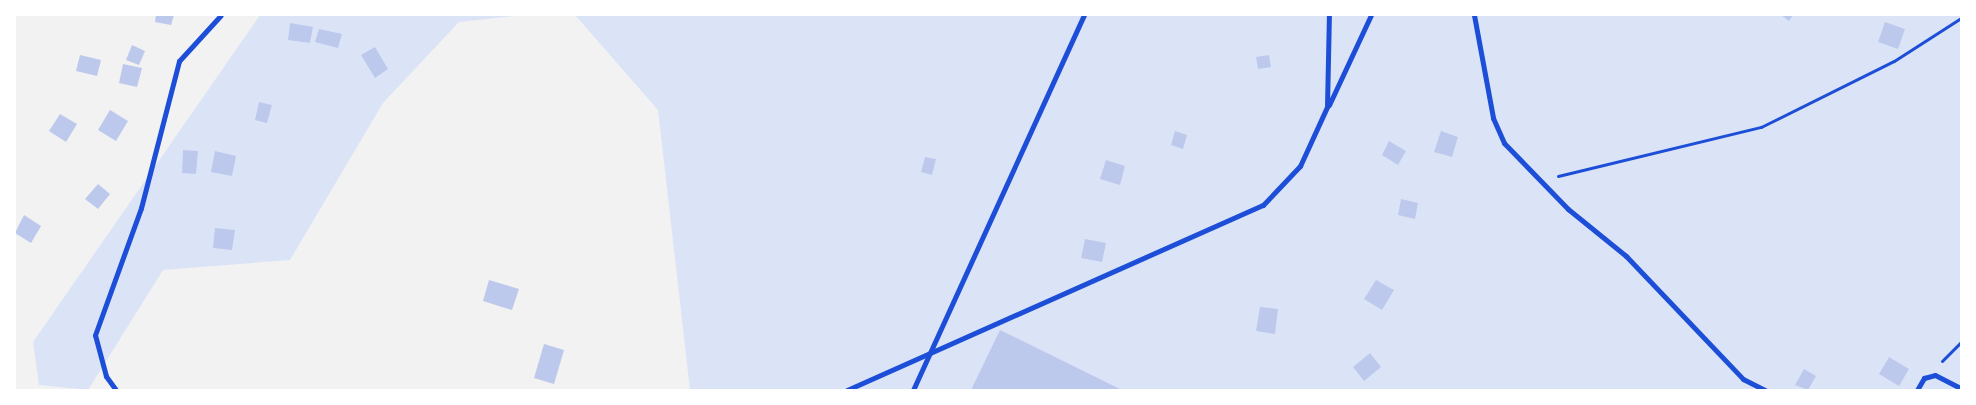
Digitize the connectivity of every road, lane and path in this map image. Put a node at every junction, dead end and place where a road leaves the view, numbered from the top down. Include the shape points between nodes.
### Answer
1 (221, 15) edge
2 (1084, 15) edge
3 (1329, 15) edge
4 (1371, 15) edge
5 (1474, 15) edge
6 (1961, 18) edge
7 (1327, 107) junction
8 (1537, 180) junction
9 (928, 355) junction
10 (1961, 388) edge
11 (116, 390) edge
12 (847, 390) edge
13 (913, 390) edge
14 (1765, 390) edge
15 (1917, 390) edge

1 - 11 street via 179,60 142,208 95,335 106,376
2 - 9 street
3 - 7 street
4 - 7 street
5 - 8 street via 1493,118 1504,143
6 - 8 path via 1894,61 1761,127
7 - 9 street via 1300,166 1263,205
8 - 14 street via 1626,256 1743,379
9 - 12 street
9 - 13 street
10 - 15 street via 1935,375 1924,378

